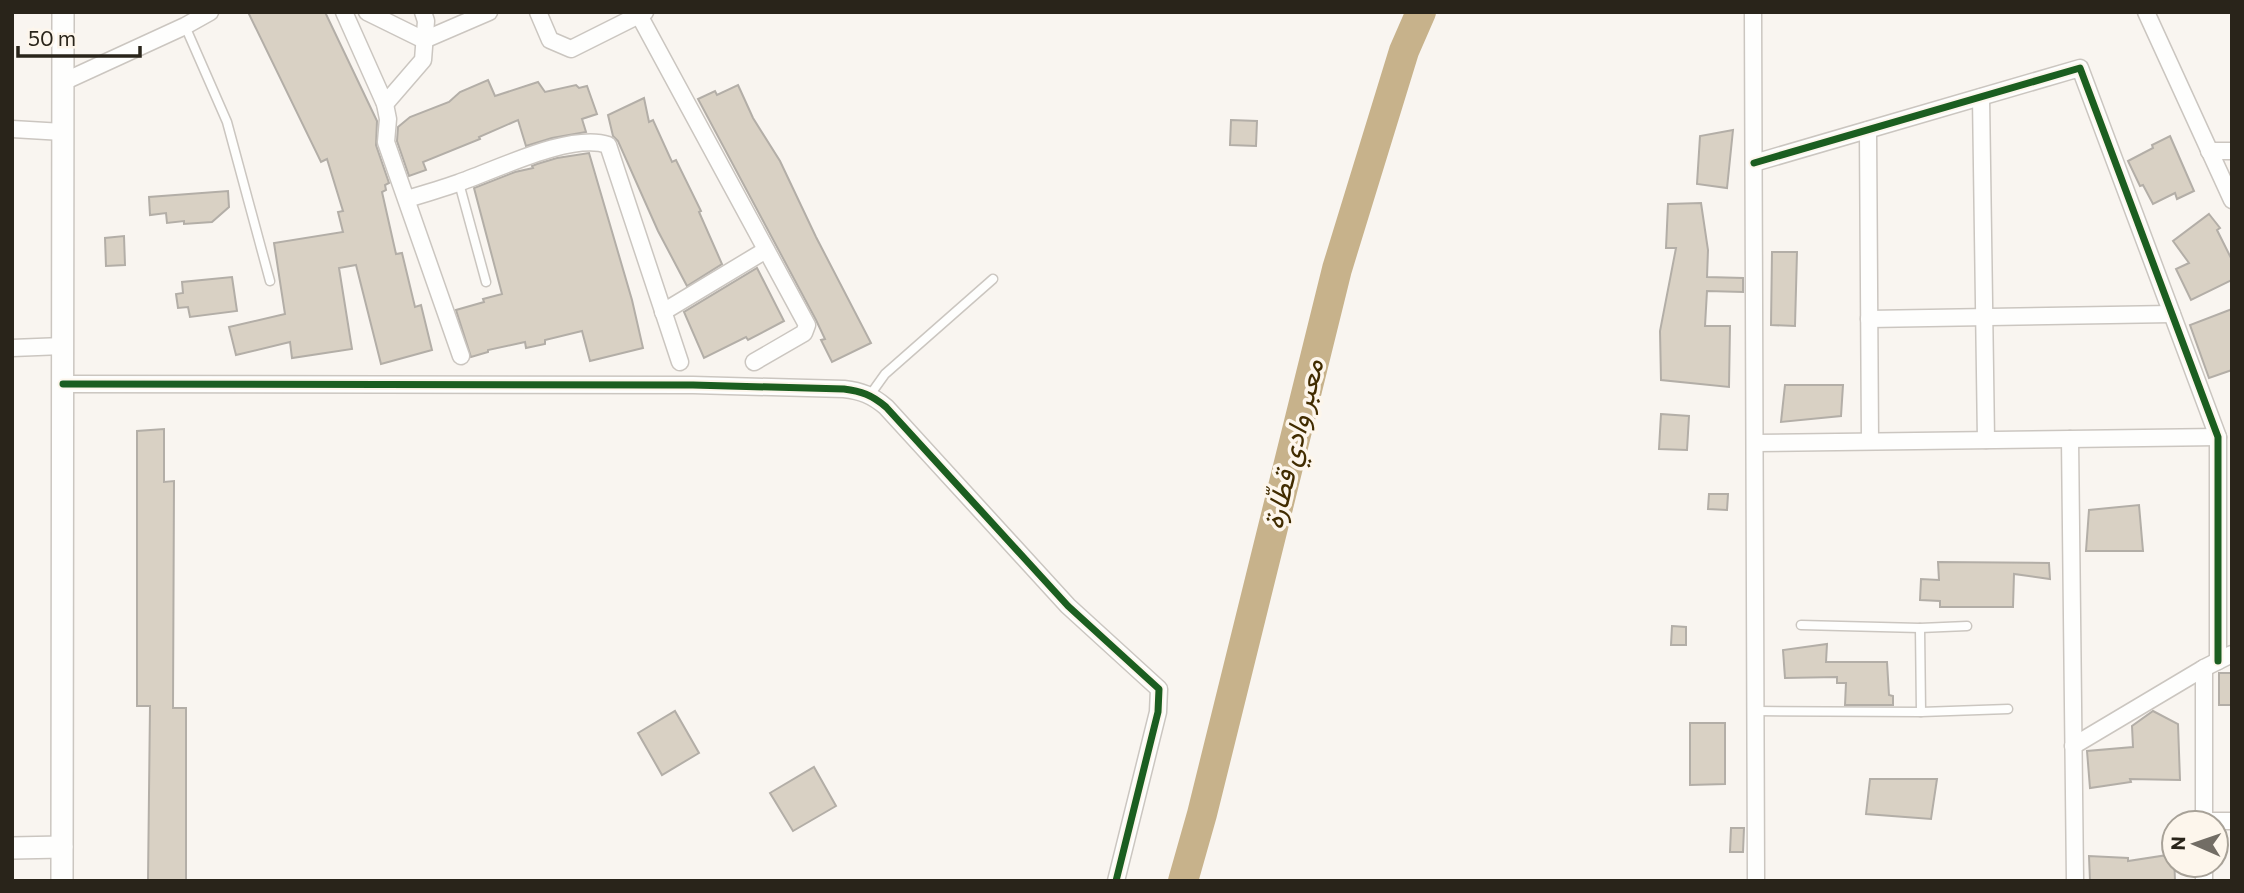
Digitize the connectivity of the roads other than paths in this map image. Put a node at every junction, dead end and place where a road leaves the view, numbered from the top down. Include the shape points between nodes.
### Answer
1 (63, 12) edge
2 (210, 12) edge
3 (344, 12) edge
4 (367, 12) edge
5 (423, 12) edge
6 (489, 12) edge
7 (538, 12) edge
8 (1753, 12) edge
9 (2146, 12) edge
10 (642, 14) edge
11 (186, 26) junction
12 (424, 40) junction
13 (63, 82) junction
14 (1981, 97) junction
15 (385, 104) junction
16 (12, 129) edge
17 (1868, 130) junction
18 (63, 132) junction
19 (2209, 151) junction
20 (2232, 151) edge
21 (1754, 163) junction
22 (459, 183) junction
23 (407, 200) junction
24 (2232, 200) edge
25 (766, 250) junction
26 (993, 279) dead end
27 (270, 281) dead end
28 (486, 282) dead end
29 (663, 312) junction
30 (2172, 314) junction
31 (1984, 316) junction
32 (1870, 318) junction
33 (63, 346) junction
34 (12, 348) edge
35 (461, 356) dead end
36 (680, 362) dead end
37 (754, 362) dead end
38 (63, 384) junction
39 (870, 395) junction
40 (2218, 437) junction
41 (2070, 439) junction
42 (1986, 440) junction
43 (1870, 441) junction
44 (1755, 443) junction
45 (1801, 625) dead end
46 (1967, 626) dead end
47 (1920, 628) junction
48 (2218, 661) edge
49 (2008, 709) dead end
50 (1756, 711) junction
51 (1921, 712) junction
52 (2073, 747) junction
53 (2205, 809) edge
54 (12, 848) edge
55 (62, 848) junction
56 (62, 881) edge
57 (1116, 881) edge
58 (1756, 881) edge
59 (2075, 881) edge

1 - 13 street
2 - 11 street
3 - 15 street
4 - 12 street
5 - 12 street
6 - 12 street
7 - 10 street via 550,40 571,49
8 - 21 street
9 - 19 street
10 - 25 street
11 - 13 street
11 - 27 lane via 227,122
12 - 15 street via 423,61
13 - 18 street
14 - 17 street
14 - 30 street via 2080,68
14 - 31 street
15 - 23 street via 386,142
16 - 18 street
17 - 21 street
17 - 32 street
18 - 33 street
19 - 20 street
19 - 24 street
21 - 44 street
22 - 23 street
22 - 28 lane
22 - 29 street via 543,151 596,141 608,145
23 - 35 street
25 - 29 street
25 - 37 street via 807,325 804,333
26 - 39 lane via 885,374
29 - 36 street
30 - 31 street
30 - 40 street
31 - 32 street
31 - 42 street
32 - 43 street
33 - 34 street
33 - 38 street
38 - 39 street via 693,385 844,389
38 - 55 street
39 - 57 street via 1068,606 1159,689 1158,712
40 - 41 street
40 - 48 street
41 - 42 street
41 - 52 street
42 - 43 street
43 - 44 street
44 - 50 street
45 - 47 lane
46 - 47 lane
47 - 51 lane
48 - 52 street
48 - 53 street
49 - 51 lane
50 - 51 lane
50 - 58 street
52 - 59 street
54 - 55 street
55 - 56 street

